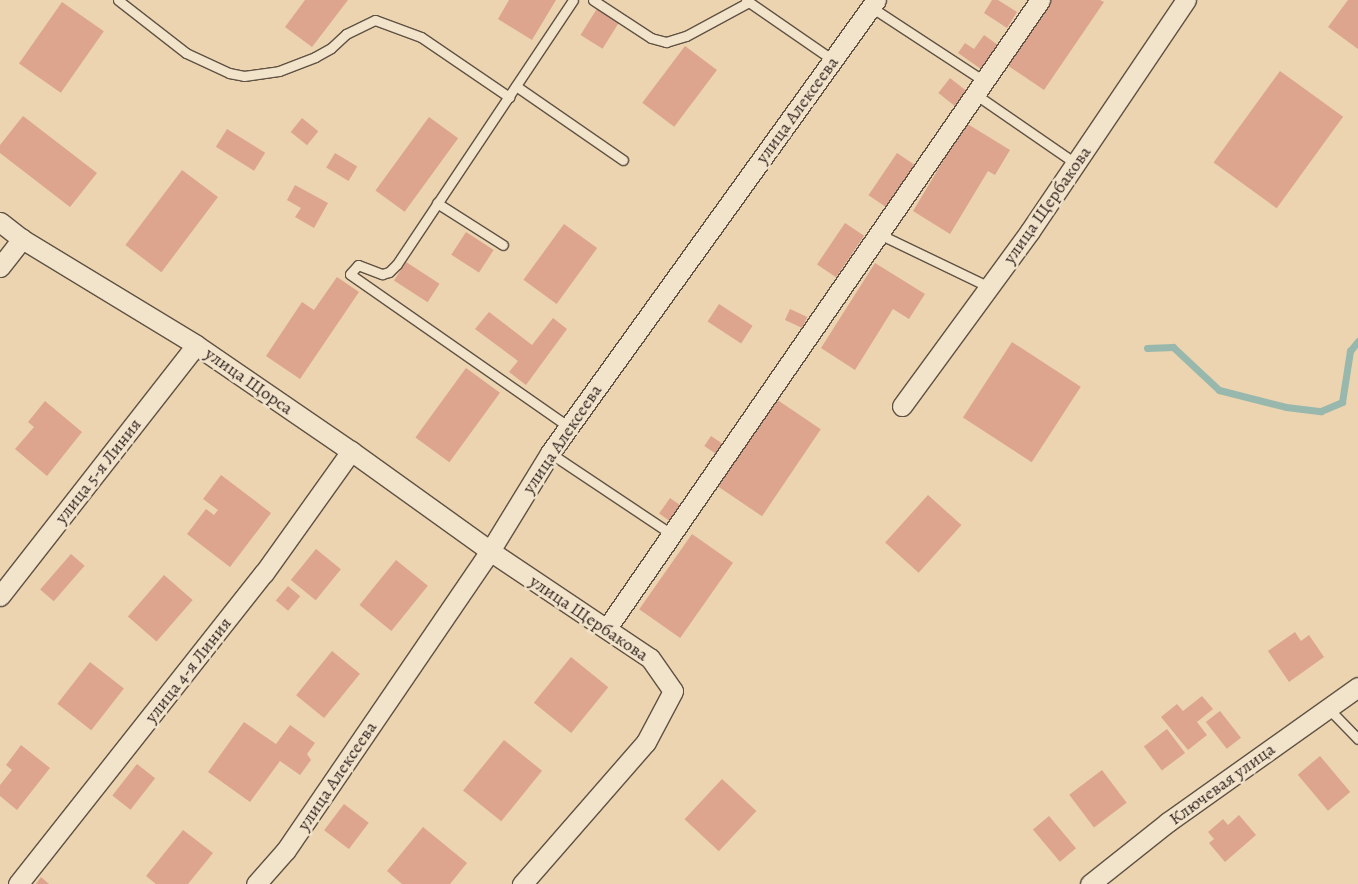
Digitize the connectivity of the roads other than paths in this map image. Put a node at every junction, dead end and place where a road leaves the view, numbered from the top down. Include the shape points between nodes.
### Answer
1 (118, 0) edge
2 (574, 0) edge
3 (593, 0) edge
4 (1040, 0) edge
5 (1186, 0) edge
6 (747, 1) edge
7 (874, 3) edge
8 (833, 60) junction
9 (516, 86) junction
10 (980, 88) junction
11 (509, 97) junction
12 (623, 160) dead end
13 (1076, 164) junction
14 (437, 203) junction
15 (0, 222) edge
16 (879, 234) junction
17 (22, 239) junction
18 (503, 245) dead end
19 (0, 267) edge
20 (989, 287) junction
21 (196, 345) junction
22 (902, 406) dead end
23 (569, 427) junction
24 (351, 451) junction
25 (550, 453) junction
26 (670, 533) junction
27 (490, 551) junction
28 (0, 596) edge
29 (607, 628) junction
30 (1358, 687) edge
31 (1328, 708) junction
32 (1358, 739) edge
33 (18, 884) edge
34 (256, 884) edge
35 (522, 884) edge
36 (1090, 884) edge

1 - 11 lane via 186,53 229,73 244,76 279,71 331,48 346,34 375,20 421,37
2 - 9 lane
3 - 6 lane via 651,38 666,42 686,36
4 - 10 street
5 - 13 street, улица Щербакова
6 - 8 lane
7 - 8 street, улица Алексеева
7 - 10 lane
8 - 23 street, улица Алексеева
9 - 11 lane
9 - 12 lane
10 - 13 lane
10 - 16 street
11 - 14 lane
13 - 20 street, улица Щербакова
14 - 18 lane
14 - 23 lane via 389,272 382,274 358,265 350,274
15 - 17 street, улица Щорса
16 - 20 lane
16 - 26 street
17 - 19 street
17 - 21 street, улица Щорса
20 - 22 street, улица Щербакова
21 - 24 street, улица Щорса
21 - 28 street, улица 5-я Линия
23 - 25 street, улица Алексеева
24 - 27 street, улица Щорса
24 - 33 street, улица 4-я Линия via 264,573
25 - 26 lane
25 - 27 street, улица Алексеева
26 - 29 street
27 - 29 street, улица Щербакова
27 - 34 street, улица Алексеева via 286,850
29 - 35 street, улица Щербакова via 650,658 673,691 646,742
30 - 31 street, Ключевая улица
31 - 32 lane
31 - 36 street, Ключевая улица via 1168,822

